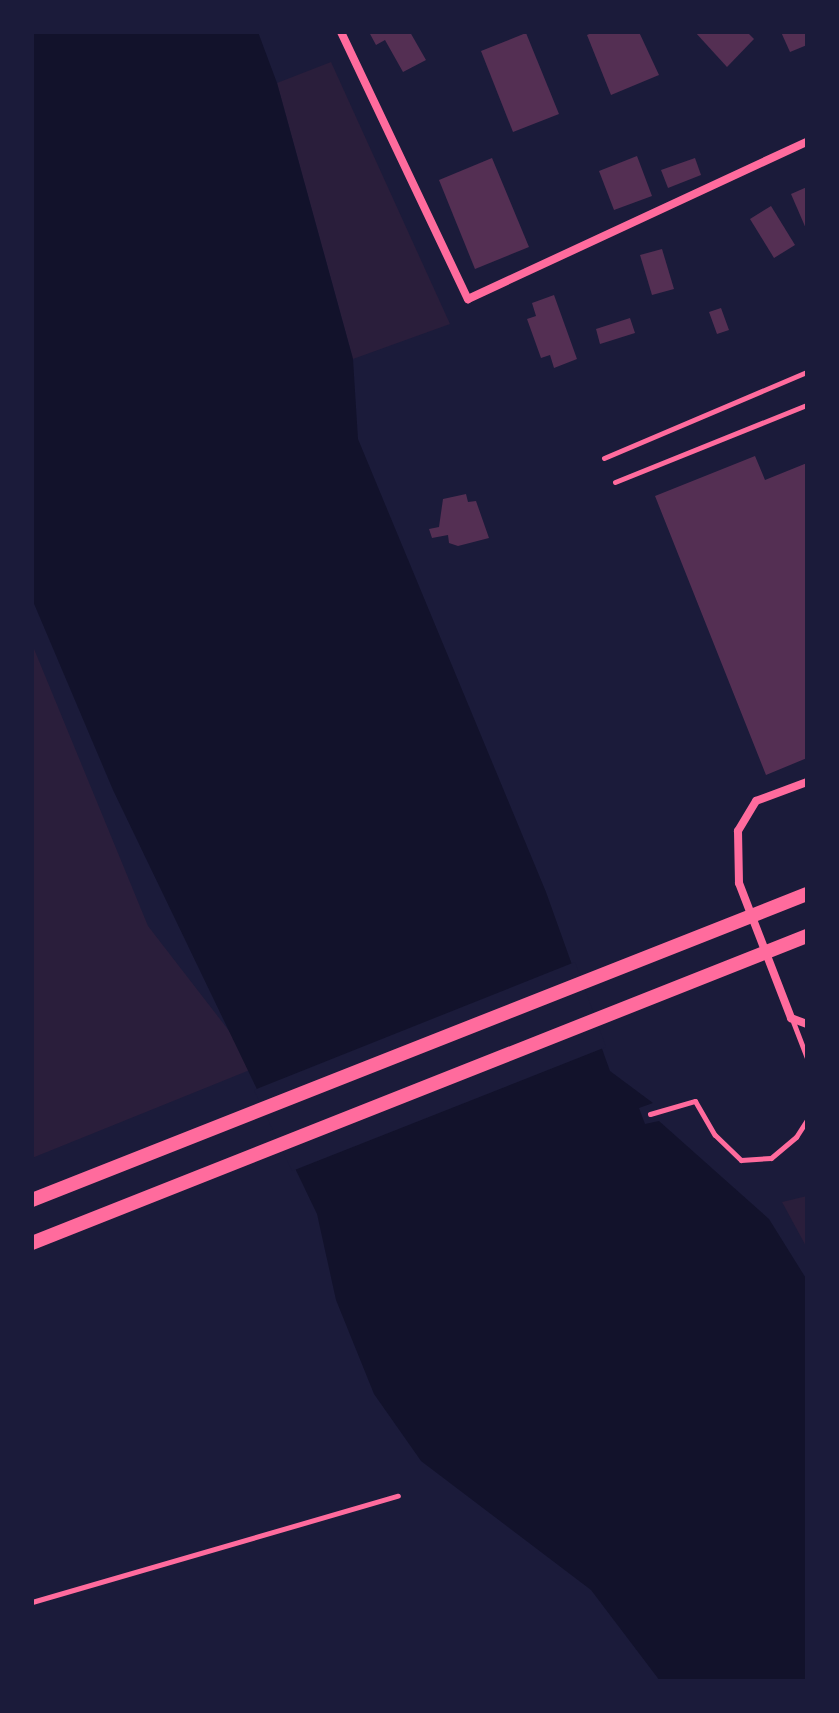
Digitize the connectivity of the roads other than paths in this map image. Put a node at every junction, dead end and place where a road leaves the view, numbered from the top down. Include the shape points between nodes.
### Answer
1 (341, 32) edge
2 (807, 142) edge
3 (807, 372) edge
4 (807, 405) edge
5 (604, 458) dead end
6 (615, 482) dead end
7 (807, 782) edge
8 (807, 894) edge
9 (807, 936) edge
10 (791, 1018) junction
11 (807, 1024) edge
12 (807, 1058) edge
13 (650, 1114) dead end
14 (807, 1120) edge
15 (32, 1200) edge
16 (32, 1243) edge
17 (398, 1496) dead end
18 (32, 1602) edge

1 - 2 street via 468,299
3 - 5 lane
4 - 6 lane
7 - 10 street via 756,801 738,831 739,883
8 - 15 main road
9 - 16 main road
10 - 11 street
10 - 12 lane
13 - 14 lane via 695,1101 715,1135 741,1160 771,1158
17 - 18 lane

